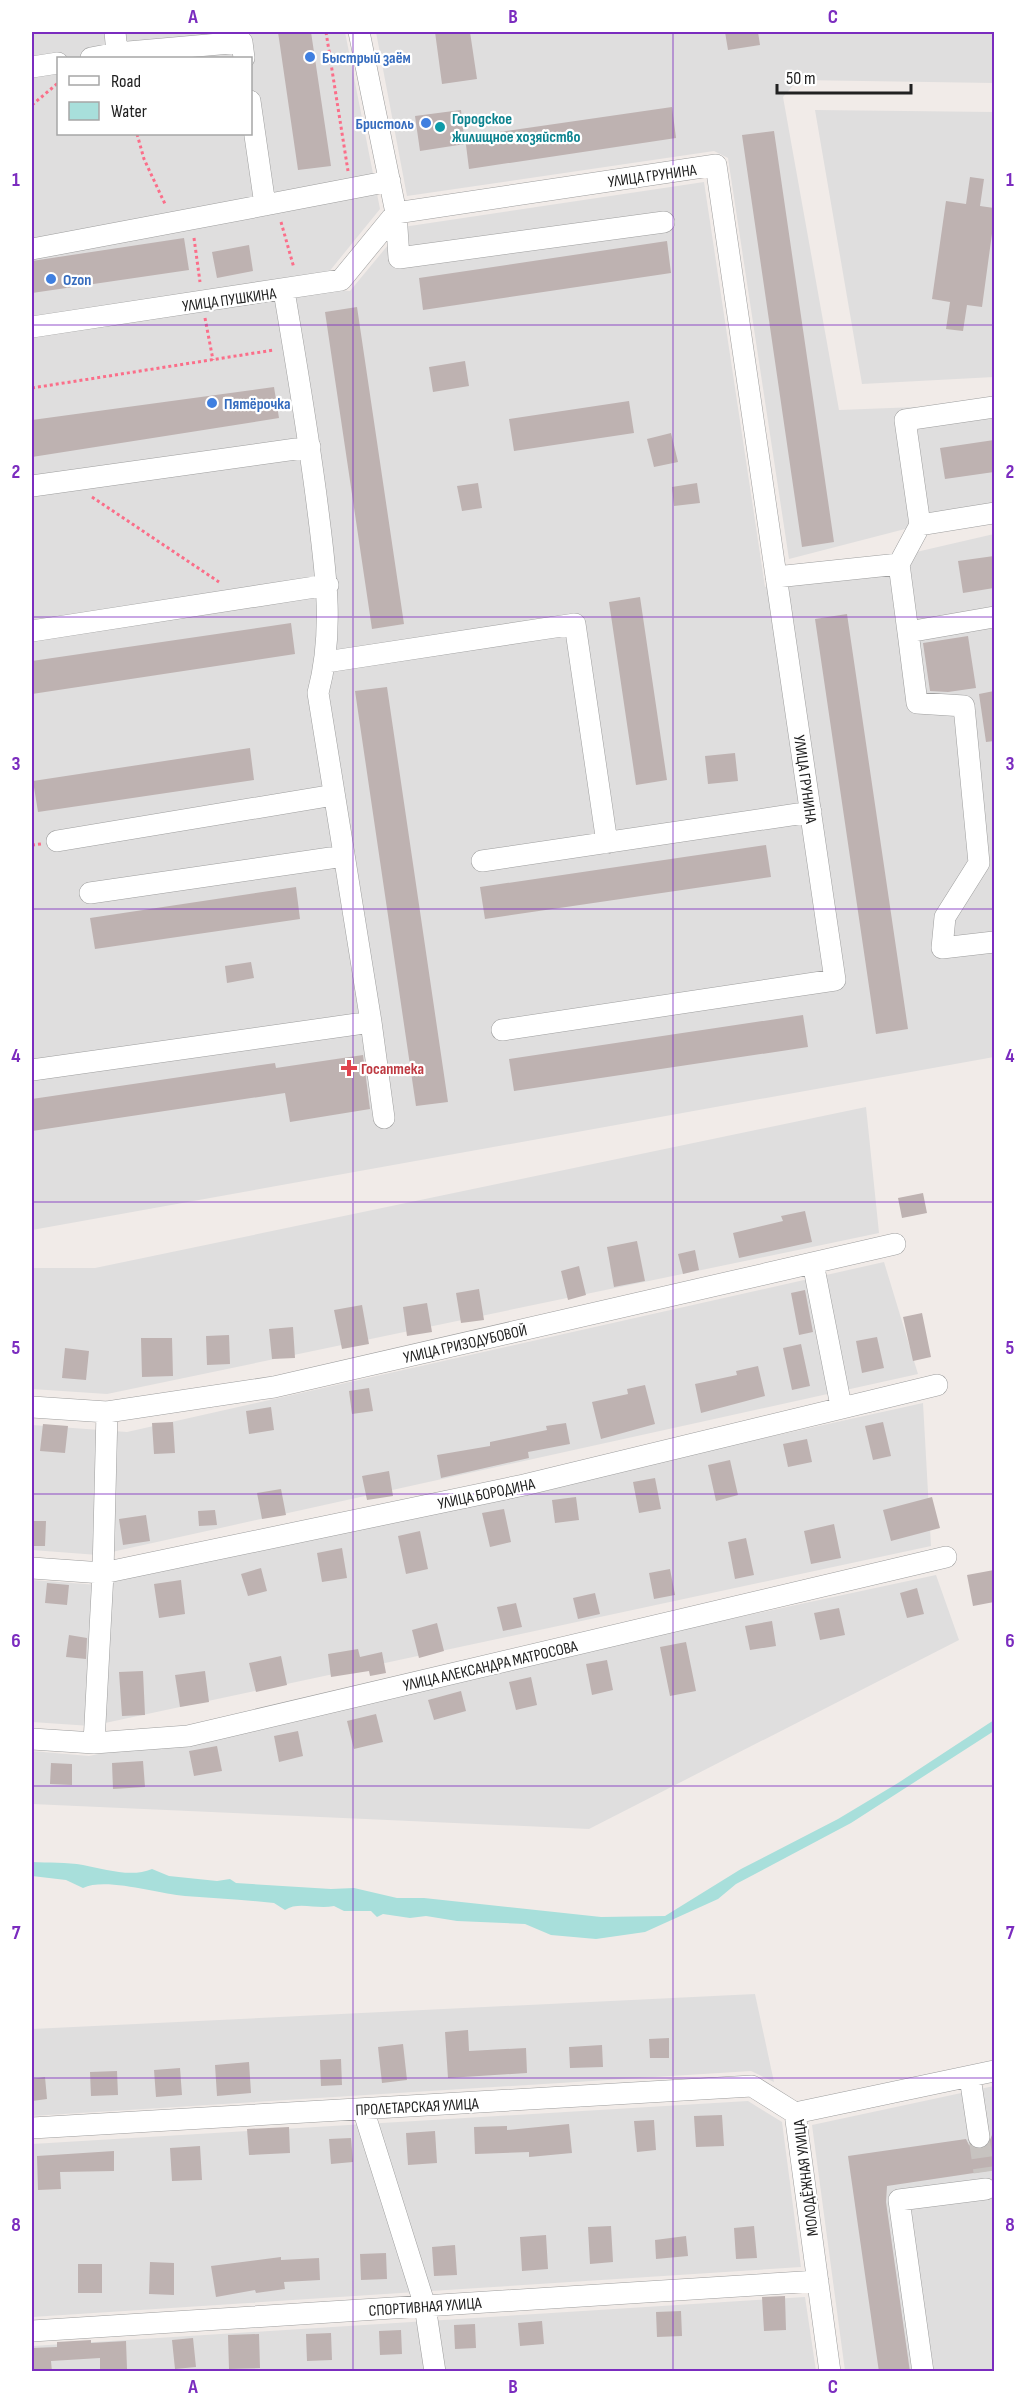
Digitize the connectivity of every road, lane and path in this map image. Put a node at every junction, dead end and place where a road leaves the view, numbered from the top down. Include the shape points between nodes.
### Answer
1 (115, 32) edge
2 (326, 32) edge
3 (359, 32) edge
4 (117, 53) junction
5 (96, 57) edge
6 (244, 57) edge
7 (57, 63) edge
8 (32, 67) edge
9 (57, 84) edge
10 (32, 105) edge
11 (252, 111) edge
12 (137, 135) edge
13 (390, 182) junction
14 (351, 188) junction
15 (271, 204) junction
16 (396, 213) junction
17 (191, 217) junction
18 (664, 222) dead end
19 (32, 249) edge
20 (292, 289) junction
21 (202, 303) junction
22 (32, 327) edge
23 (293, 346) junction
24 (213, 360) junction
25 (32, 388) edge
26 (994, 407) edge
27 (310, 447) junction
28 (67, 481) junction
29 (32, 486) edge
30 (994, 513) edge
31 (920, 525) junction
32 (899, 564) junction
33 (776, 577) junction
34 (328, 585) junction
35 (243, 598) junction
36 (994, 617) edge
37 (32, 631) edge
38 (908, 632) junction
39 (326, 662) junction
40 (334, 795) junction
41 (811, 812) junction
42 (57, 841) dead end
43 (608, 843) junction
44 (344, 856) junction
45 (482, 861) dead end
46 (90, 893) dead end
47 (994, 942) edge
48 (371, 1022) junction
49 (502, 1030) dead end
50 (32, 1070) edge
51 (384, 1118) dead end
52 (895, 1244) dead end
53 (813, 1263) junction
54 (937, 1385) dead end
55 (841, 1406) junction
56 (32, 1407) edge
57 (107, 1412) junction
58 (946, 1557) dead end
59 (32, 1568) edge
60 (103, 1573) junction
61 (32, 1739) edge
62 (94, 1743) junction
63 (994, 2072) edge
64 (970, 2077) junction
65 (363, 2109) junction
66 (795, 2113) junction
67 (32, 2128) edge
68 (979, 2137) tunnel mouth
69 (988, 2183) edge
70 (818, 2281) junction
71 (425, 2306) junction
72 (32, 2331) edge
73 (435, 2372) edge
74 (830, 2372) edge
75 (923, 2372) edge

1 - 4 street
2 - 14 path
3 - 13 street
4 - 5 street
4 - 6 street via 242,42
7 - 8 street
9 - 10 path
11 - 15 street
12 - 17 path via 168,210
13 - 14 street
13 - 16 street
14 - 15 street
15 - 17 street
15 - 20 path
16 - 18 street via 399,258
16 - 20 street, УЛИЦА ПУШКИНА via 341,280
16 - 33 street, УЛИЦА ГРУНИНА via 716,165
17 - 19 street
17 - 21 path
20 - 21 street, УЛИЦА ПУШКИНА
20 - 23 street
21 - 22 street, УЛИЦА ПУШКИНА
21 - 24 path
23 - 24 path
23 - 27 street
24 - 25 path
26 - 31 street via 905,420
27 - 28 street
27 - 34 street
28 - 29 street
28 - 35 path
30 - 31 street
31 - 32 street
32 - 33 street
32 - 38 street
33 - 41 street, УЛИЦА ГРУНИНА
34 - 35 street
34 - 39 street
35 - 37 street
36 - 38 street
38 - 47 street via 917,703 964,706 979,862 945,917 942,948
39 - 40 street via 318,693
39 - 43 street via 575,624
40 - 42 street
40 - 44 street
41 - 43 street
41 - 49 street, УЛИЦА ГРУНИНА via 836,980
43 - 45 street
44 - 46 street
44 - 48 street
48 - 50 street
48 - 51 street
52 - 53 street, УЛИЦА ГРИЗОДУБОВОЙ
53 - 55 street
53 - 57 street, УЛИЦА ГРИЗОДУБОВОЙ via 274,1387
54 - 55 street, УЛИЦА БОРОДИНА
55 - 60 street, УЛИЦА БОРОДИНА via 524,1485
56 - 57 street, УЛИЦА ГРИЗОДУБОВОЙ
57 - 60 street
58 - 62 street, УЛИЦА АЛЕКСАНДРА МАТРОСОВА via 188,1736
59 - 60 street, УЛИЦА БОРОДИНА
60 - 62 street
61 - 62 street, УЛИЦА АЛЕКСАНДРА МАТРОСОВА
63 - 64 street, МОЛОДЁЖНАЯ УЛИЦА
64 - 66 street, МОЛОДЁЖНАЯ УЛИЦА
64 - 68 street
65 - 66 street, ПРОЛЕТАРСКАЯ УЛИЦА via 752,2086
65 - 67 street, ПРОЛЕТАРСКАЯ УЛИЦА
65 - 71 street
66 - 70 street, МОЛОДЁЖНАЯ УЛИЦА
69 - 75 street via 898,2200
70 - 71 street, СПОРТИВНАЯ УЛИЦА
70 - 74 street, МОЛОДЁЖНАЯ УЛИЦА
71 - 72 street, СПОРТИВНАЯ УЛИЦА
71 - 73 street

